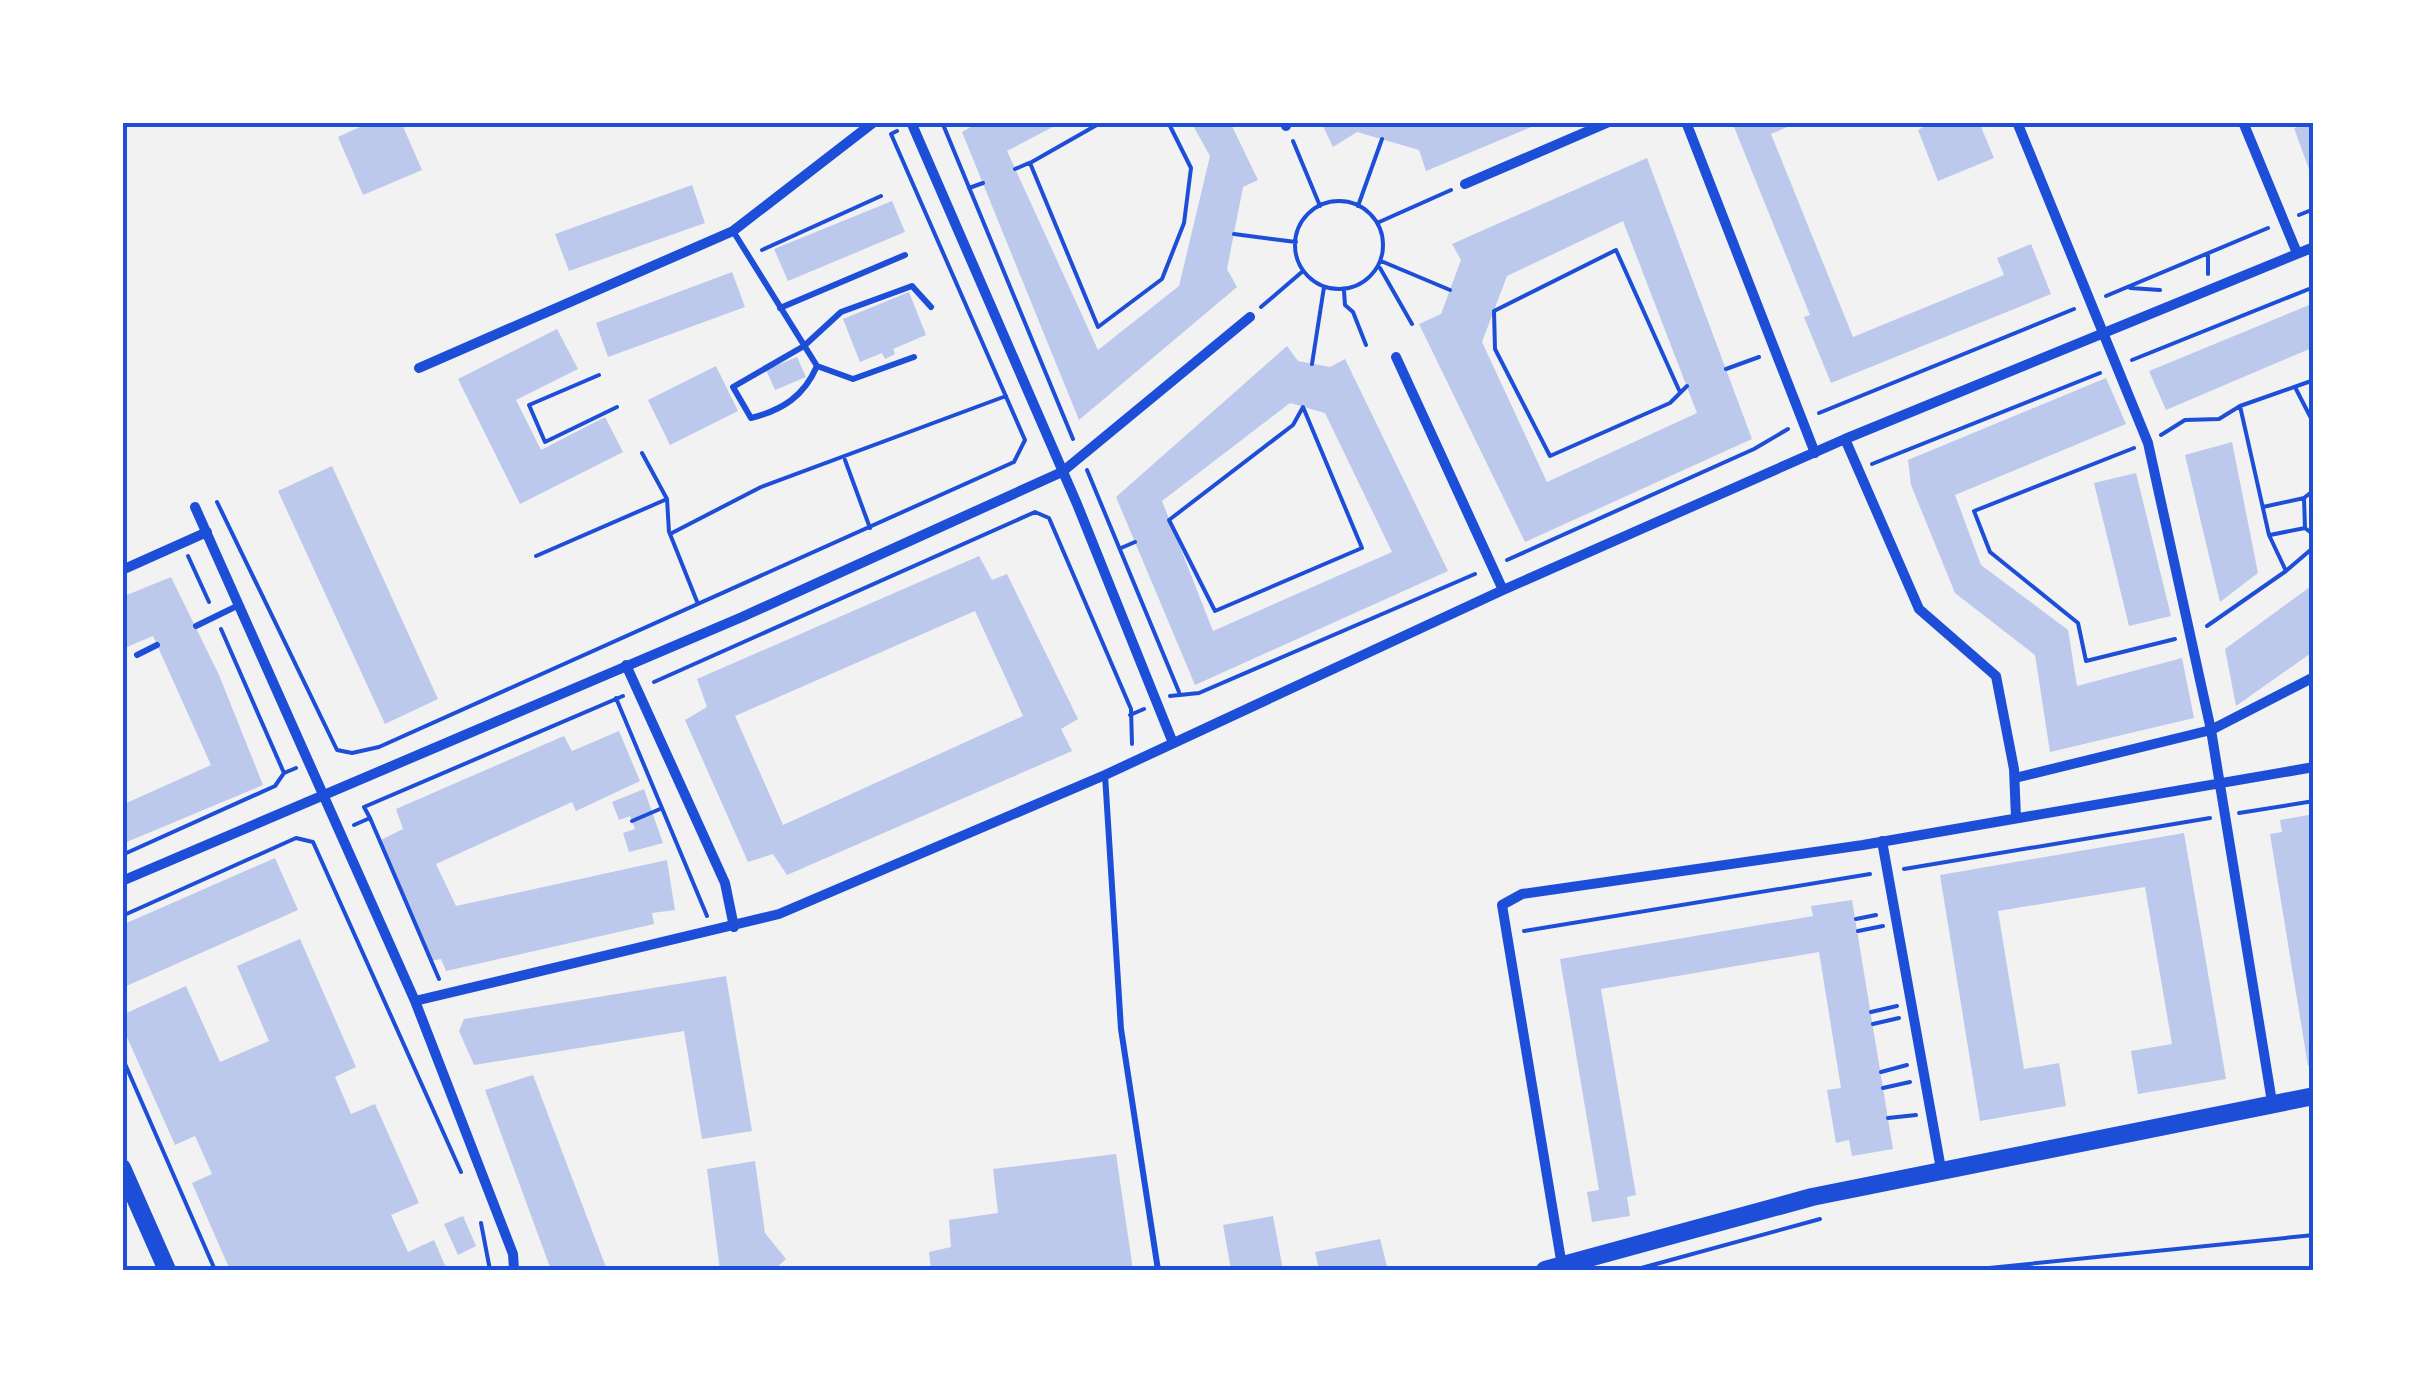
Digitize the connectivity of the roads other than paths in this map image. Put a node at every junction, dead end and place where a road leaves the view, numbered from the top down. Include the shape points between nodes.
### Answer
1 (874, 122) edge
2 (1609, 122) edge
3 (1686, 122) edge
4 (2017, 122) edge
5 (2243, 122) edge
6 (911, 123) edge
7 (1465, 184) road end
8 (733, 232) junction
9 (2314, 247) edge
10 (2297, 253) junction
11 (904, 255) dead end
12 (930, 307) dead end
13 (780, 308) junction
14 (1250, 316) road end
15 (2104, 334) junction
16 (804, 346) junction
17 (914, 357) dead end
18 (1396, 358) dead end
19 (816, 366) junction
20 (419, 368) dead end
21 (1845, 439) junction
22 (1815, 453) junction
23 (1062, 472) junction
24 (195, 507) dead end
25 (206, 532) junction
26 (122, 570) edge
27 (1503, 590) junction
28 (240, 604) junction
29 (196, 626) dead end
30 (157, 645) dead end
31 (137, 655) dead end
32 (626, 664) junction
33 (2314, 677) edge
34 (2211, 730) junction
35 (1174, 743) junction
36 (2314, 767) edge
37 (1104, 775) junction
38 (2015, 778) junction
39 (2218, 783) junction
40 (326, 795) junction
41 (2016, 818) junction
42 (1882, 840) junction
43 (122, 881) edge
44 (734, 926) junction
45 (415, 1001) junction
46 (2314, 1096) edge
47 (2272, 1102) junction
48 (122, 1168) edge
49 (1941, 1169) junction
50 (1554, 1268) edge
51 (166, 1270) edge
52 (514, 1270) edge
53 (1158, 1270) edge

1 - 8 street
2 - 7 street
3 - 22 street
4 - 15 street
5 - 10 street
6 - 23 street
8 - 13 lane
8 - 20 street
9 - 10 street
10 - 15 street
11 - 13 lane
12 - 16 lane via 912,286 896,290 842,312
13 - 16 lane
14 - 23 street
15 - 21 street
15 - 34 street via 2148,443
16 - 19 lane
16 - 19 lane via 733,387 744,409 751,418 772,413 806,390
17 - 19 lane via 853,379
18 - 27 street
21 - 22 street
21 - 38 street via 1919,610 1996,676
22 - 27 street
23 - 32 street
23 - 35 street
24 - 25 street
25 - 26 street
25 - 28 street
27 - 35 street
28 - 29 lane
28 - 40 street
30 - 31 lane
32 - 40 street
32 - 44 street via 725,883
33 - 34 street
34 - 38 street
34 - 39 street
35 - 37 street
36 - 39 street
37 - 44 street via 779,914
37 - 53 lane via 1121,1029
38 - 41 street
39 - 41 street
39 - 47 street
40 - 43 street
40 - 45 street
41 - 42 street
42 - 49 street
42 - 50 street via 1522,894 1502,905
44 - 45 street
45 - 52 street
46 - 47 street
47 - 49 street
48 - 51 street
49 - 50 street

